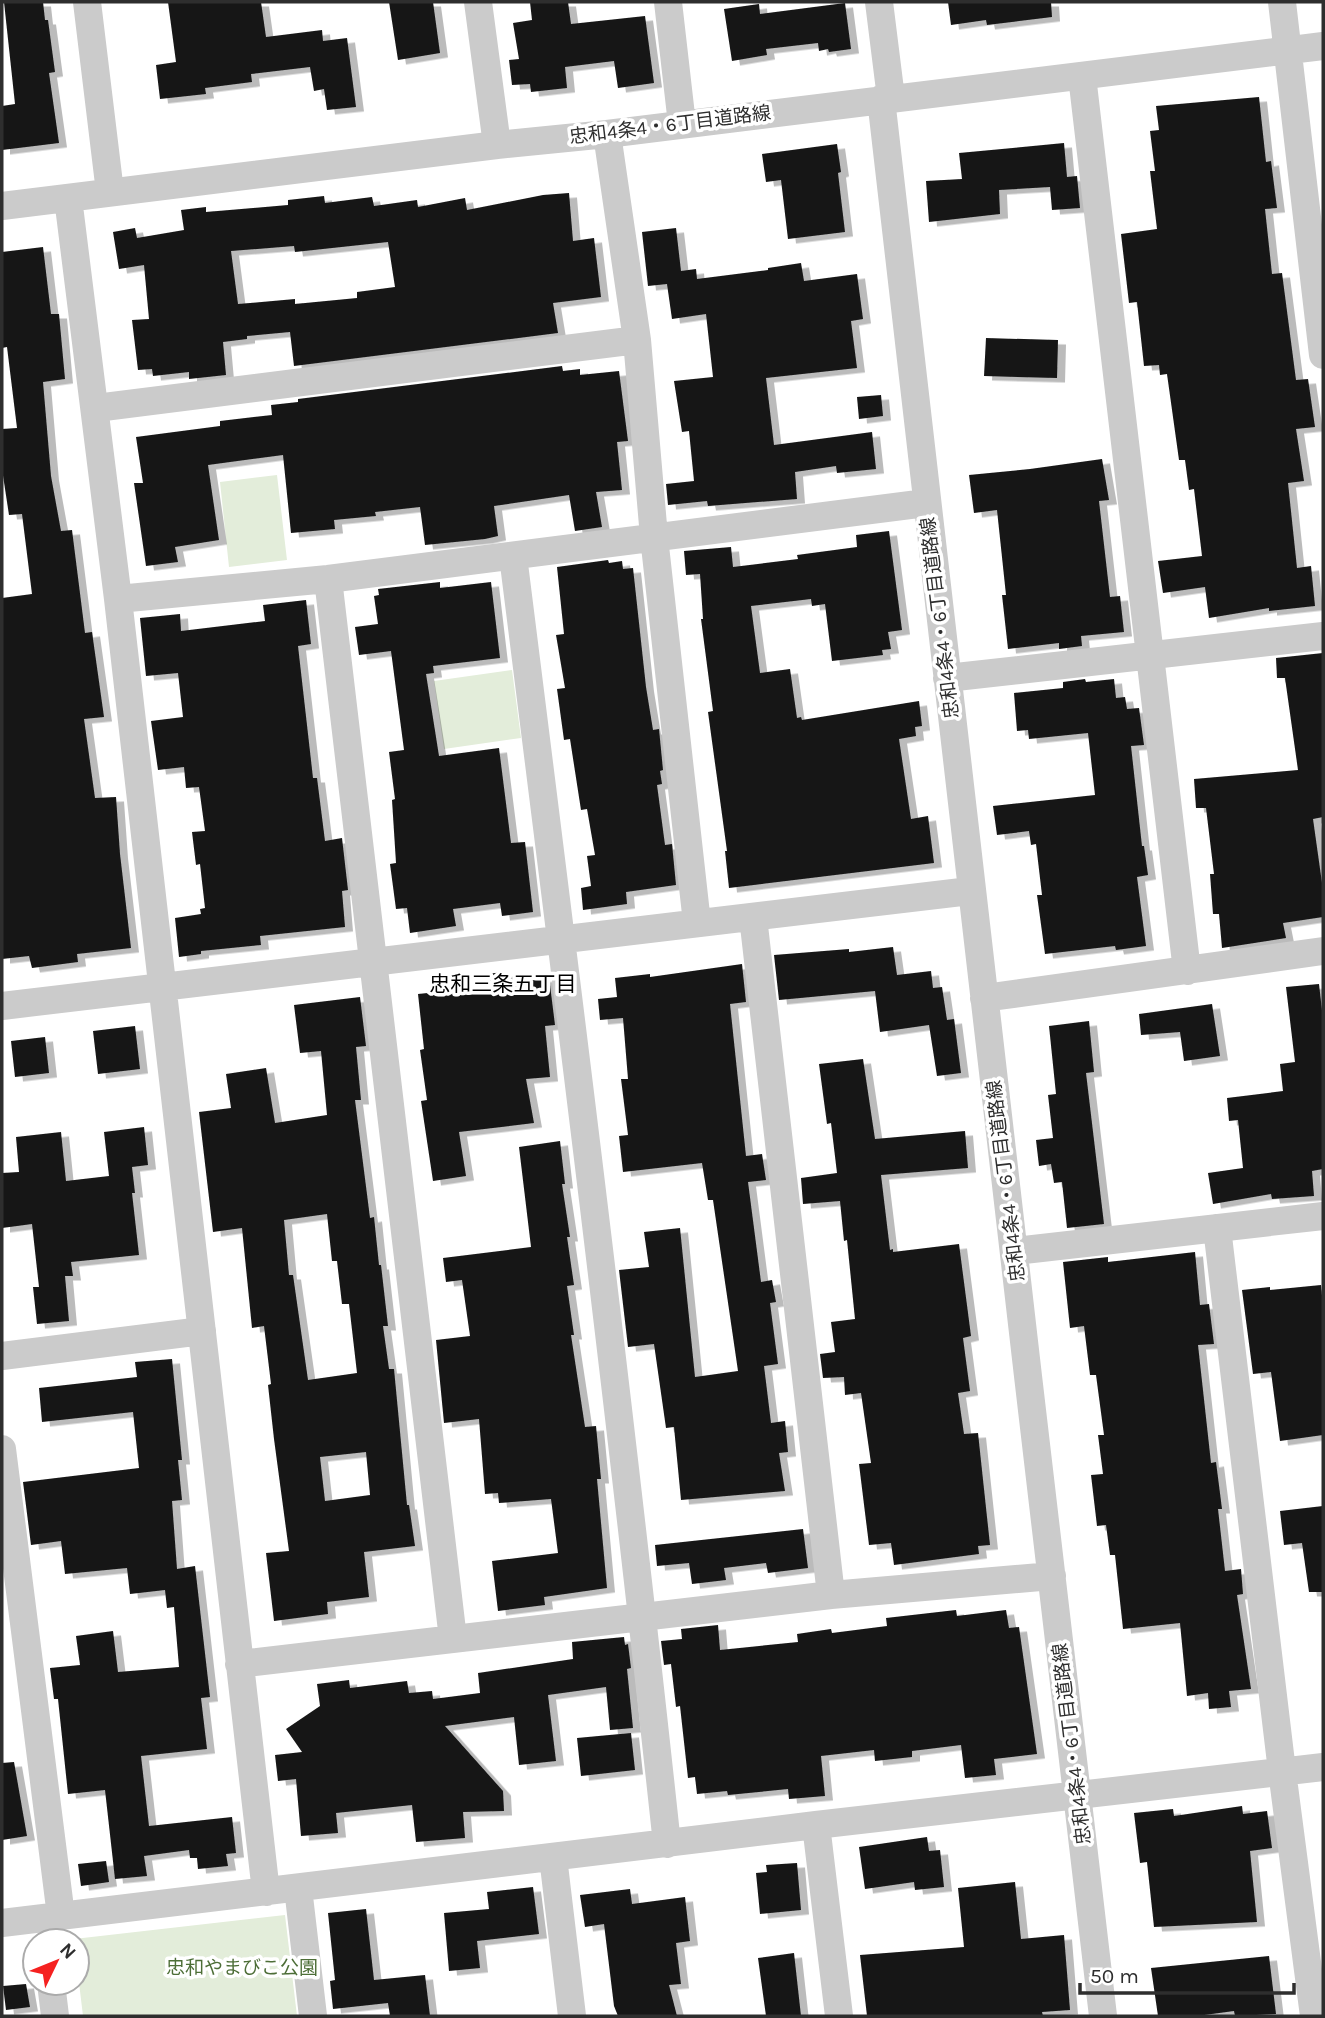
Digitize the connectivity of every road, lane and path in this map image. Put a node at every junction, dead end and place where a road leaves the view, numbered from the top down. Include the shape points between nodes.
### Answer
1 (87, 2) edge
2 (478, 2) edge
3 (668, 2) edge
4 (879, 2) edge
5 (1282, 2) edge
6 (1323, 46) edge
7 (1287, 50) junction
8 (1082, 76) junction
9 (886, 99) junction
10 (682, 124) junction
11 (607, 134) junction
12 (497, 145) junction
13 (110, 192) junction
14 (68, 198) junction
15 (2, 205) edge
16 (637, 340) junction
17 (1323, 355) edge
18 (96, 408) junction
19 (926, 503) junction
20 (654, 537) junction
21 (513, 556) junction
22 (328, 579) junction
23 (118, 599) junction
24 (1323, 636) edge
25 (1151, 654) junction
26 (947, 677) junction
27 (970, 891) junction
28 (753, 917) junction
29 (697, 923) junction
30 (561, 939) junction
31 (1323, 951) edge
32 (372, 962) junction
33 (1187, 971) junction
34 (163, 987) junction
35 (984, 998) junction
36 (2, 1006) edge
37 (1323, 1216) edge
38 (1217, 1228) junction
39 (1015, 1251) junction
40 (202, 1331) junction
41 (2, 1356) edge
42 (2, 1449) edge
43 (1052, 1576) junction
44 (831, 1595) junction
45 (642, 1617) junction
46 (453, 1639) junction
47 (239, 1664) junction
48 (1323, 1767) edge
49 (1282, 1772) junction
50 (1077, 1794) junction
51 (816, 1825) junction
52 (667, 1844) junction
53 (553, 1857) junction
54 (298, 1888) junction
55 (266, 1892) junction
56 (2, 1923) edge
57 (50, 1925) edge
58 (53, 1997) edge
59 (55, 2016) edge
60 (313, 2016) edge
61 (572, 2016) edge
62 (839, 2016) edge
63 (1103, 2016) edge
64 (1314, 2016) edge

1 - 13 street
2 - 12 street
3 - 10 street
4 - 9 street
5 - 7 street
6 - 7 street
7 - 8 street
7 - 17 street
8 - 9 street
8 - 25 street
9 - 10 street, 忠和4条4・6丁目道路線
9 - 19 street, 忠和4条4・6丁目道路線
10 - 11 street, 忠和4条4・6丁目道路線
11 - 12 street, 忠和4条4・6丁目道路線
11 - 16 street
12 - 13 street, 忠和4条4・6丁目道路線
13 - 14 street, 忠和4条4・6丁目道路線
14 - 15 street, 忠和4条4・6丁目道路線
14 - 18 street
16 - 18 street
16 - 20 street
18 - 23 street
19 - 20 street
19 - 26 street, 忠和4条4・6丁目道路線
20 - 21 street
20 - 29 street
21 - 22 street
21 - 30 street
22 - 23 street
22 - 32 street
23 - 34 street
24 - 25 street
25 - 26 street
25 - 33 street
26 - 27 street, 忠和4条4・6丁目道路線
27 - 28 street
27 - 35 street, 忠和4条4・6丁目道路線
28 - 29 street
28 - 44 street
29 - 30 street
30 - 32 street
30 - 45 street
31 - 33 street
32 - 34 street
32 - 46 street
33 - 35 street
34 - 36 street
34 - 40 street
35 - 39 street, 忠和4条4・6丁目道路線
37 - 38 street
38 - 39 street
38 - 49 street
39 - 43 street, 忠和4条4・6丁目道路線
40 - 41 street
40 - 47 street
42 - 57 street
43 - 44 street
43 - 50 street, 忠和4条4・6丁目道路線
44 - 45 street
45 - 46 street
45 - 52 street
46 - 47 street
47 - 55 street
48 - 49 street
49 - 50 street
49 - 64 street
50 - 51 street
50 - 63 street, 忠和4条4・6丁目道路線
51 - 52 street
51 - 62 street
52 - 53 street
53 - 54 street
53 - 61 street
54 - 55 street
54 - 60 street
55 - 57 street
56 - 57 street
58 - 59 street

